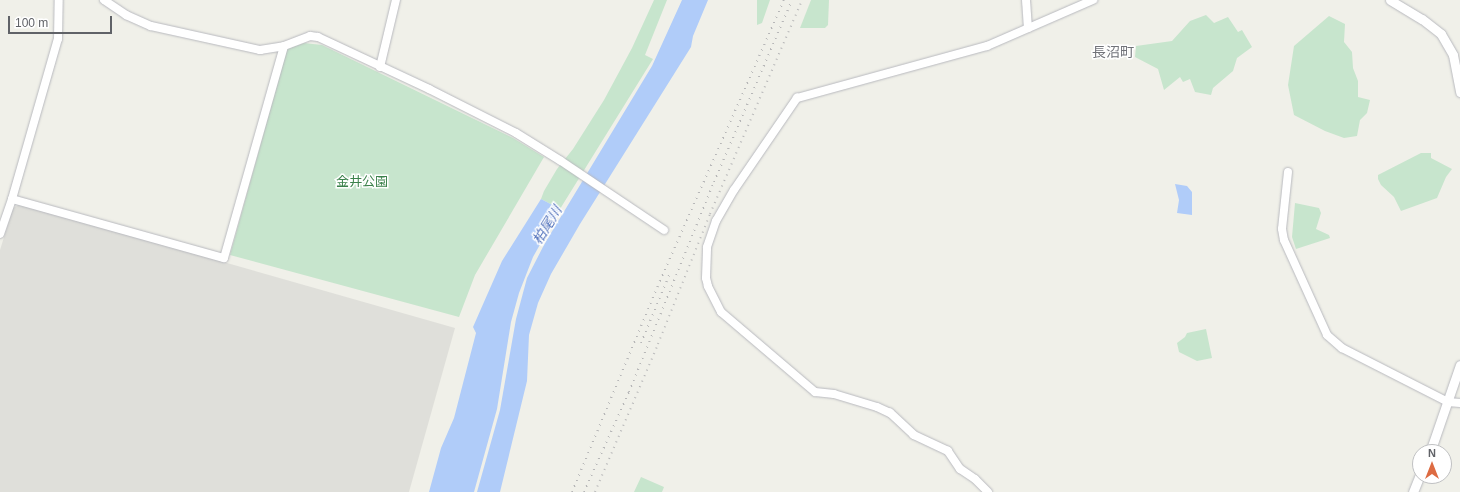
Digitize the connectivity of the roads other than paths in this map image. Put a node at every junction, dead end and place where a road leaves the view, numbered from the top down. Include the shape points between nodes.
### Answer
1 (59, 0) edge
2 (104, 0) edge
3 (396, 0) edge
4 (1026, 0) edge
5 (1093, 0) edge
6 (1390, 0) edge
7 (1028, 28) junction
8 (284, 46) junction
9 (380, 67) junction
10 (1460, 92) edge
11 (1288, 172) dead end
12 (12, 199) junction
13 (664, 230) dead end
14 (0, 234) edge
15 (1460, 365) edge
16 (1448, 402) junction
17 (1460, 403) edge
18 (1433, 444) edge
19 (988, 492) edge

1 - 12 street via 58,38
2 - 8 street via 151,26 260,50
3 - 9 street
4 - 7 street
5 - 7 street
6 - 10 main road via 1441,34 1452,56
7 - 19 street via 987,46 797,98 734,190 716,221 709,239 706,259 708,286 721,312 815,392 834,394 890,413 914,434 948,451 960,469
8 - 9 street via 310,36 318,37
8 - 12 street via 224,258
9 - 13 street via 429,88 516,133
11 - 16 street via 1282,229 1284,240 1327,335 1342,348
12 - 14 street
15 - 16 main road
16 - 17 street
16 - 18 main road

